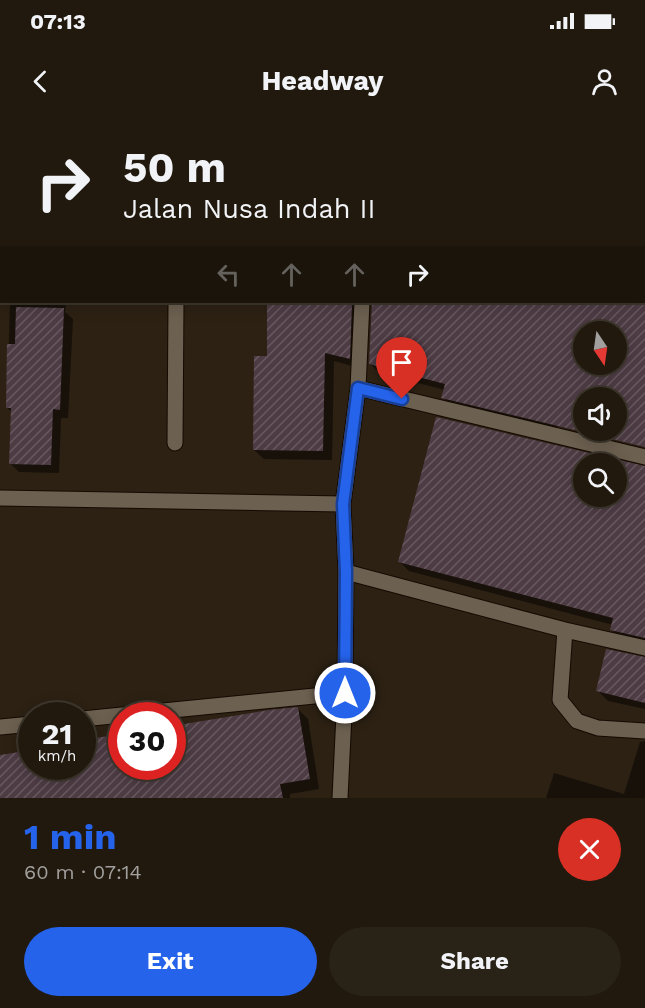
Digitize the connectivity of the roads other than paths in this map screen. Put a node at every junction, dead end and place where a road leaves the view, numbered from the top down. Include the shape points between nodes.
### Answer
1 (176, 303) edge
2 (362, 303) edge
3 (358, 388) junction
4 (175, 443) dead end
5 (645, 457) edge
6 (0, 498) edge
7 (343, 504) junction
8 (346, 572) junction
9 (565, 630) junction
10 (645, 648) edge
11 (345, 693) junction
12 (96, 718) edge
13 (18, 725) edge
14 (0, 727) edge
15 (645, 731) edge
16 (340, 798) edge

1 - 4 street
2 - 3 street
3 - 5 street
3 - 7 street
6 - 7 street
7 - 8 street
8 - 9 street
8 - 11 street
9 - 10 street
9 - 15 street via 560,700 576,721 598,728
11 - 12 street
11 - 16 street
13 - 14 street

